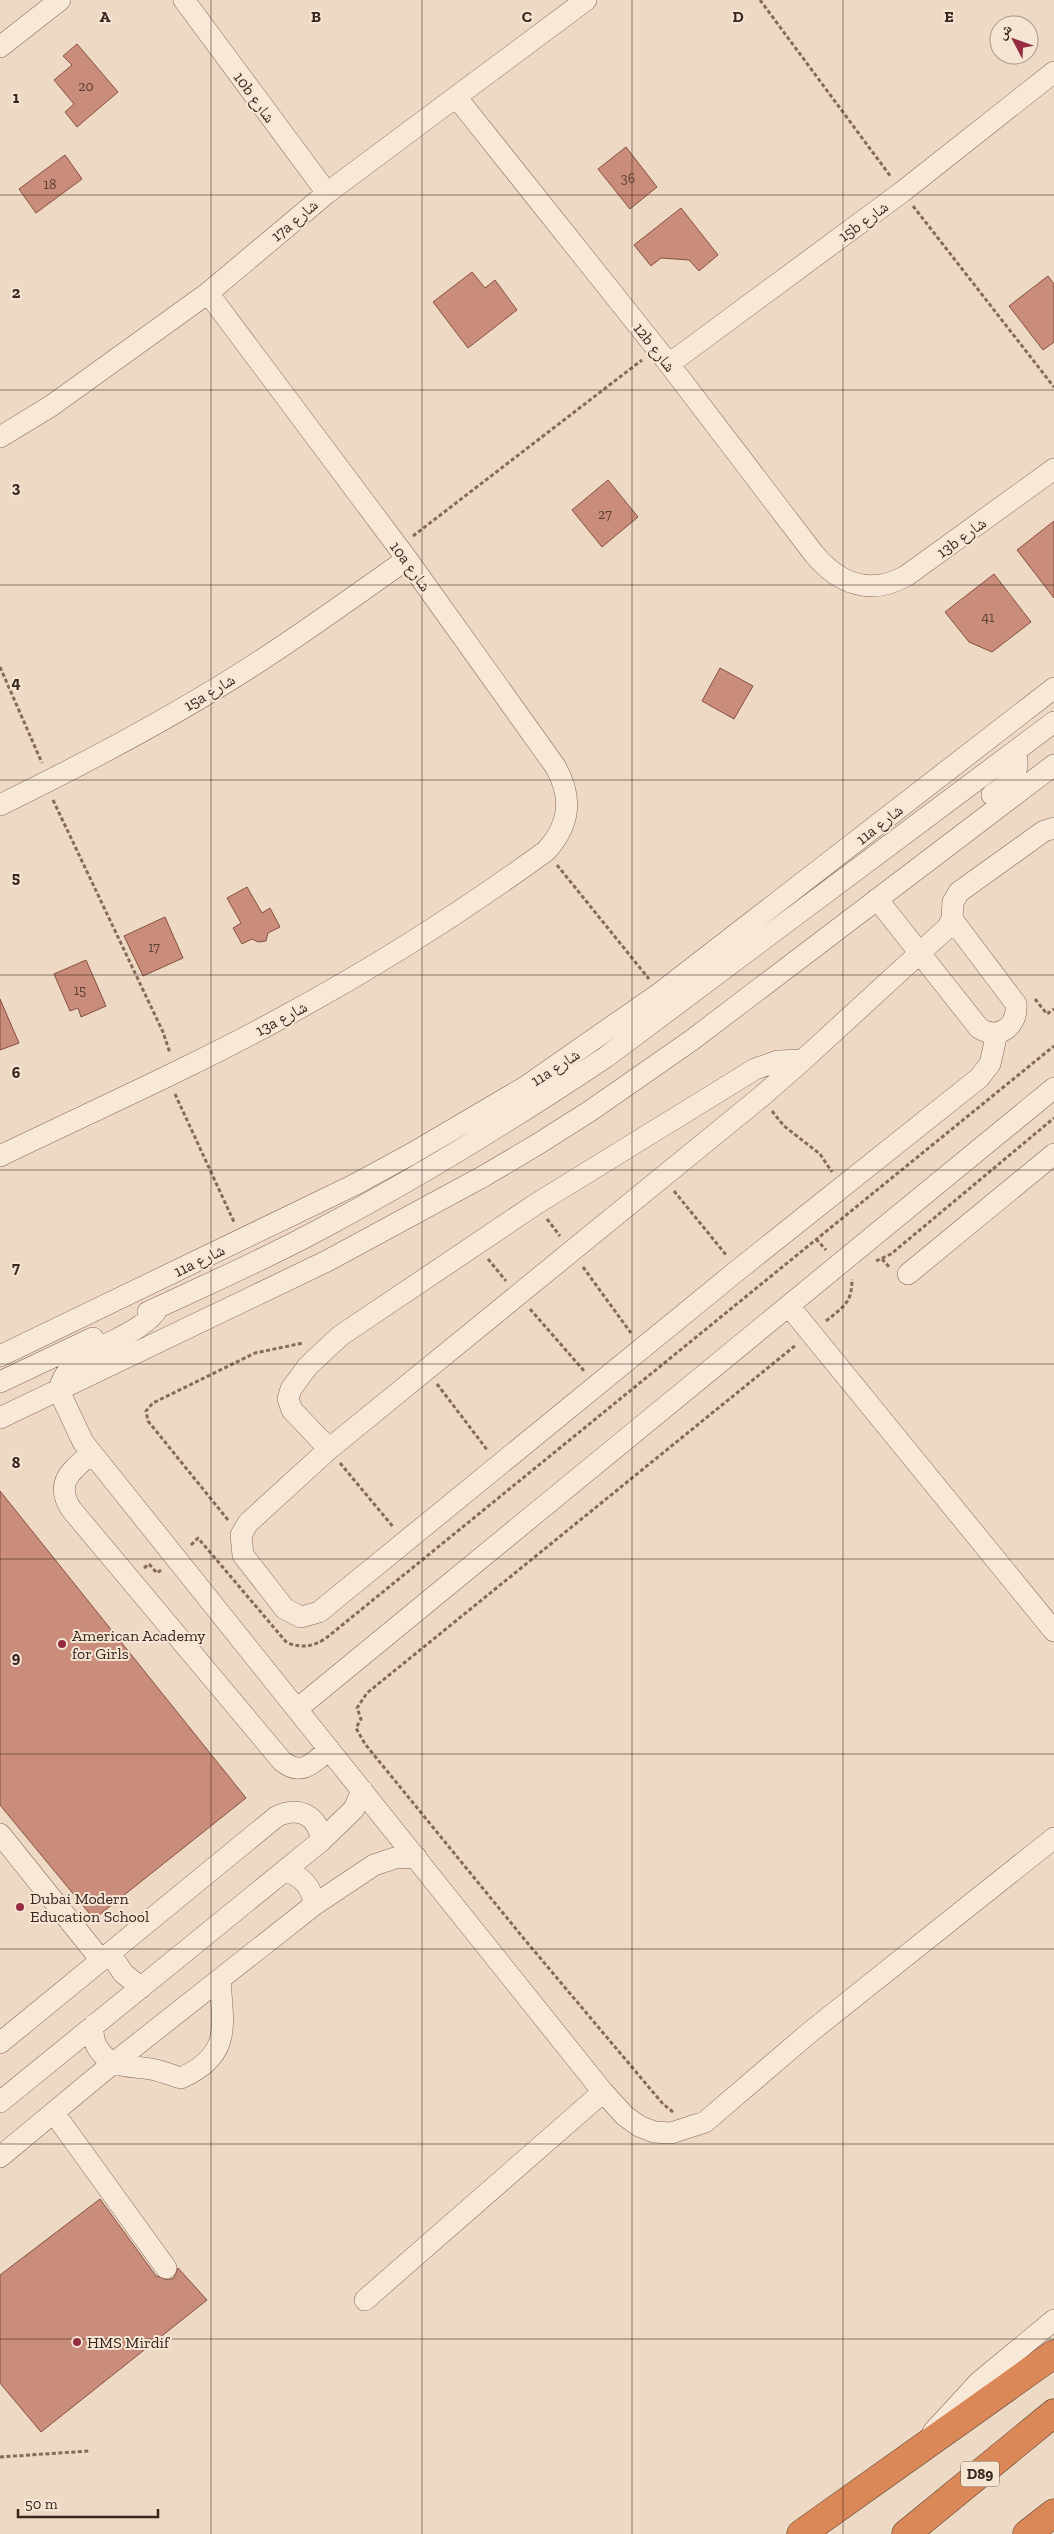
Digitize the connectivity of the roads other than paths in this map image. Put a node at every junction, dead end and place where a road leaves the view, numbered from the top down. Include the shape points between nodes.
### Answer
1 (60, 0) edge
2 (184, 0) edge
3 (586, 0) edge
4 (0, 47) edge
5 (1054, 72) edge
6 (457, 98) junction
7 (327, 193) junction
8 (208, 293) junction
9 (662, 356) junction
10 (1, 434) edge
11 (1054, 468) edge
12 (402, 553) junction
13 (860, 585) joint
14 (1054, 688) edge
15 (1054, 722) edge
16 (1014, 751) junction
17 (1054, 764) edge
18 (0, 805) edge
19 (1054, 828) edge
20 (546, 851) joint
21 (877, 899) junction
22 (756, 919) junction
23 (790, 919) junction
24 (952, 919) junction
25 (921, 954) junction
26 (750, 996) junction
27 (997, 1033) junction
28 (803, 1060) junction
29 (1054, 1088) edge
30 (1054, 1154) edge
31 (0, 1156) edge
32 (908, 1274) dead end
33 (789, 1306) junction
34 (159, 1307) junction
35 (0, 1356) edge
36 (0, 1382) edge
37 (59, 1390) junction
38 (0, 1418) edge
39 (328, 1449) junction
40 (91, 1454) junction
41 (1054, 1631) edge
42 (297, 1709) junction
43 (329, 1749) junction
44 (362, 1790) junction
45 (0, 1834) edge
46 (1054, 1838) edge
47 (321, 1842) junction
48 (416, 1858) junction
49 (286, 1871) junction
50 (314, 1905) junction
51 (106, 1957) junction
52 (220, 1980) junction
53 (141, 1988) junction
54 (95, 2024) junction
55 (0, 2043) edge
56 (68, 2046) junction
57 (114, 2063) junction
58 (97, 2077) junction
59 (603, 2092) junction
60 (0, 2102) edge
61 (54, 2113) junction
62 (0, 2157) edge
63 (166, 2268) dead end
64 (365, 2300) dead end
65 (1054, 2320) edge
66 (1054, 2354) edge
67 (1054, 2413) edge
68 (919, 2451) junction
69 (1054, 2513) edge
70 (801, 2534) edge
71 (906, 2534) edge
72 (1028, 2534) edge

1 - 4 street
2 - 7 street, 10b شارع
3 - 6 street, 17a شارع
5 - 9 street, 15b شارع via 902,192
6 - 7 street, 17a شارع
6 - 9 street, 12b شارع
7 - 8 street, 17a شارع
8 - 10 street, 17a شارع via 91,378
8 - 12 street, 10a شارع
9 - 13 street, 12b شارع via 826,569
11 - 13 street, 13b شارع via 906,576 885,585
12 - 18 street, 15a شارع via 328,616 221,685 146,730
12 - 20 street, 10a شارع via 563,779 568,810 560,832
14 - 22 street, 11a شارع
15 - 16 street, 11a شارع
16 - 23 street, 11a شارع
16 - 26 street via 1018,764 1010,781 775,959 761,973
17 - 21 street
19 - 24 street via 1044,831 959,892 953,902
20 - 31 street, 13a شارع via 401,950 285,1016
21 - 25 street
21 - 26 street
22 - 23 street
22 - 35 street, 11a شارع via 579,1052 469,1121 354,1184
23 - 34 street, 11a شارع via 606,1057 469,1146 326,1226
24 - 25 street
24 - 27 street via 1016,1004 1016,1019 1011,1026
25 - 27 street via 979,1028
25 - 28 street
26 - 37 street via 598,1106 484,1176 327,1261
27 - 39 street via 990,1064 979,1078 319,1612 301,1617 285,1609 243,1555 240,1542 244,1529
28 - 39 street
28 - 39 street via 778,1061 755,1069 536,1204 332,1343 298,1378 288,1399 292,1410
29 - 33 street
30 - 32 street
33 - 41 street
33 - 42 street
34 - 36 street, 11a شارع
34 - 37 street via 143,1326 70,1367
37 - 38 street
37 - 40 street via 75,1428
40 - 42 street
40 - 43 street via 66,1478 64,1494 71,1509 282,1761 298,1770 307,1768
42 - 43 street
43 - 44 street
44 - 47 street via 347,1819
44 - 48 street
45 - 51 street
46 - 59 street via 809,2033 705,2122 689,2130 654,2132 625,2116
47 - 49 street
47 - 51 street via 320,1830 307,1814 291,1812 276,1817
48 - 50 street via 394,1858 374,1865
48 - 59 street
49 - 50 street via 303,1880 313,1896
49 - 53 street
50 - 52 street
51 - 53 street
51 - 55 street
52 - 57 street
52 - 57 street via 222,2041 209,2058 190,2074 181,2078 159,2070
53 - 54 street
54 - 56 street
54 - 57 street via 94,2040 99,2050
56 - 58 street via 86,2052 96,2068
56 - 60 street
57 - 58 street
58 - 61 street
59 - 64 street
61 - 62 street
61 - 63 street
65 - 68 street via 979,2382 942,2420
66 - 68 highway
67 - 71 highway, D89
68 - 70 highway
69 - 72 highway

